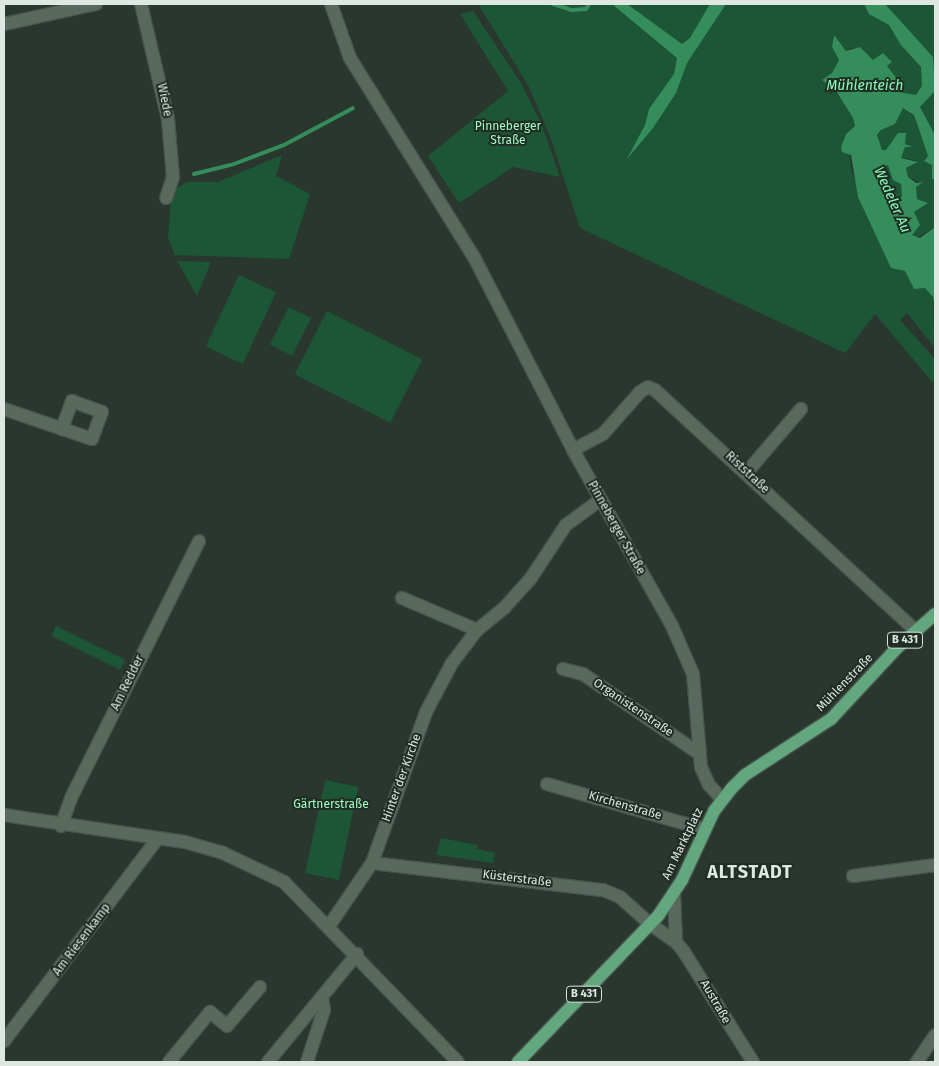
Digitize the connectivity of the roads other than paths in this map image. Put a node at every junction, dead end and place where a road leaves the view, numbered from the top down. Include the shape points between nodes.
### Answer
1 (96, 4) edge
2 (141, 4) edge
3 (332, 4) edge
4 (4, 24) edge
5 (166, 198) dead end
6 (4, 409) edge
7 (801, 409) dead end
8 (62, 429) dead end
9 (573, 450) junction
10 (747, 472) junction
11 (600, 500) junction
12 (199, 541) dead end
13 (402, 598) dead end
14 (935, 614) edge
15 (477, 630) junction
16 (915, 630) junction
17 (563, 669) dead end
18 (700, 754) junction
19 (547, 784) dead end
20 (722, 799) junction
21 (4, 815) edge
22 (61, 826) junction
23 (704, 829) junction
24 (158, 838) junction
25 (373, 860) junction
26 (935, 865) edge
27 (854, 876) dead end
28 (674, 893) junction
29 (331, 922) junction
30 (650, 924) junction
31 (676, 942) junction
32 (357, 954) junction
33 (260, 987) dead end
34 (322, 997) junction
35 (935, 1035) edge
36 (4, 1041) edge
37 (169, 1062) edge
38 (268, 1062) edge
39 (307, 1062) edge
40 (458, 1062) edge
41 (518, 1062) edge
42 (753, 1062) edge
43 (917, 1062) edge

1 - 4 street
2 - 5 street, Wiede via 168,119 172,177
3 - 9 street, Pinneberger Straße via 350,58 474,256
6 - 8 street
7 - 10 street
9 - 10 street, Riststraße via 603,434 648,387
9 - 11 street, Pinneberger Straße
10 - 16 street, Riststraße
11 - 15 street, Hinter der Kirche via 566,525 530,578 505,607
11 - 18 street, Pinneberger Straße via 672,626 693,674 699,712
12 - 22 street, Am Redder via 71,798
13 - 15 street
14 - 16 main road, Mühlenstraße / B 431
15 - 25 street, Hinter der Kirche via 452,663 426,712
16 - 20 main road, Mühlenstraße / B 431 via 831,719 745,775
17 - 18 street, Organistenstraße via 583,674
18 - 20 street, Pinneberger Straße via 705,779
19 - 23 street, Kirchenstraße
20 - 23 main road, Am Marktplatz / B 431
21 - 22 street
22 - 24 street
23 - 28 main road, Am Marktplatz / B 431
24 - 29 street via 211,850 255,867 284,882
24 - 36 street, Am Riesenkamp
25 - 29 street, Hinter der Kirche
25 - 30 street, Küsterstraße via 603,890 620,898
26 - 27 street
28 - 30 main road, Am Marktplatz / B 431
28 - 31 street
29 - 32 street
30 - 31 street, Austraße
30 - 41 main road, B 431
31 - 42 street, Austraße
32 - 34 street
32 - 40 street
33 - 37 street via 228,1026 210,1012
34 - 38 street
34 - 39 street via 324,1010
35 - 43 street

